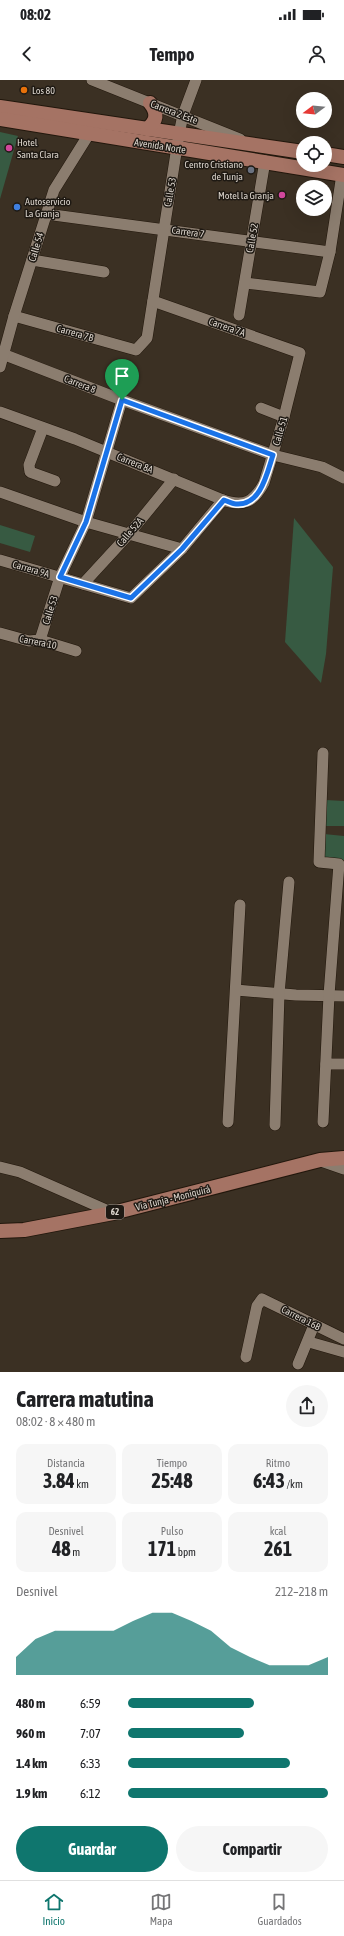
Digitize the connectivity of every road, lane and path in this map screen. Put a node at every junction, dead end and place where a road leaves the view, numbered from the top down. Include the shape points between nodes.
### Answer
1 (92, 80) edge
2 (196, 80) edge
3 (150, 103) junction
4 (0, 106) edge
5 (183, 115) junction
6 (0, 119) edge
7 (147, 129) junction
8 (89, 134) junction
9 (179, 134) junction
10 (255, 145) junction
11 (177, 149) junction
12 (296, 151) edge
13 (332, 155) edge
14 (344, 157) edge
15 (265, 161) junction
16 (343, 174) edge
17 (46, 214) junction
18 (164, 229) junction
19 (251, 241) junction
20 (330, 252) junction
21 (32, 260) junction
22 (104, 272) dead end
23 (245, 283) junction
24 (153, 301) junction
25 (239, 315) dead end
26 (14, 316) junction
27 (136, 350) joint
28 (300, 353) joint
29 (2, 354) edge
30 (0, 367) edge
31 (122, 400) junction
32 (261, 408) dead end
33 (0, 412) edge
34 (284, 417) junction
35 (43, 428) junction
36 (106, 452) junction
37 (273, 455) junction
38 (344, 478) edge
39 (174, 480) junction
40 (55, 481) dead end
41 (0, 492) edge
42 (224, 500) junction
43 (86, 522) junction
44 (129, 534) junction
45 (182, 549) junction
46 (0, 560) edge
47 (60, 577) junction
48 (83, 584) junction
49 (0, 633) edge
50 (40, 640) junction
51 (76, 651) dead end
52 (323, 753) dead end
53 (289, 882) dead end
54 (240, 905) dead end
55 (236, 990) junction
56 (279, 994) junction
57 (329, 995) junction
58 (344, 996) edge
59 (326, 1064) junction
60 (344, 1064) edge
61 (228, 1122) dead end
62 (322, 1122) dead end
63 (276, 1125) dead end
64 (344, 1158) edge
65 (320, 1160) junction
66 (0, 1168) edge
67 (344, 1169) edge
68 (113, 1213) junction
69 (0, 1231) edge
70 (314, 1325) junction
71 (344, 1339) edge
72 (309, 1342) junction
73 (344, 1352) edge
74 (246, 1357) dead end
75 (298, 1364) dead end

1 - 3 street, Carrera 2 Este
2 - 5 street, Calle 53
3 - 5 street, Carrera 2 Este
3 - 7 main road via 155,109 156,117
4 - 7 main road, Avenida Norte
5 - 9 street, Calle 53
5 - 10 street, Carrera 2 Este
6 - 8 main road, Avenida Norte
7 - 9 main road, Avenida Norte
8 - 11 main road, Avenida Norte
8 - 17 street, Calle 54 via 54,190
9 - 10 main road, Avenida Norte
9 - 11 street, Calle 53
10 - 12 main road, Avenida Norte
11 - 15 main road, Avenida Norte
11 - 18 street, Calle 53
13 - 14 main road
15 - 16 main road, Avenida Norte
15 - 19 street, Calle 52
16 - 20 street
17 - 18 street, Carrera 7
17 - 21 street, Calle 54
18 - 19 street, Carrera 7
18 - 24 street, Calle 53
19 - 20 street, Carrera 7
19 - 23 street, Calle 52
20 - 23 street via 320,292
21 - 22 street
21 - 26 street, Calle 54
23 - 25 street, Calle 52
24 - 27 street, Calle 53 via 147,338
24 - 28 street, Carrera 7A
26 - 27 street, Carrera 7B
26 - 29 street, Calle 54
28 - 34 street, Calle 51
29 - 30 street, Calle 54
29 - 31 street, Carrera 8
31 - 36 street, Calle 53
31 - 37 street, Carrera 8
32 - 34 street
33 - 35 street, Carrera 8A
34 - 37 street, Calle 51
35 - 36 street, Carrera 8A
35 - 40 street via 29,465 30,472
36 - 39 street, Carrera 8A
36 - 43 street, Calle 53
37 - 38 street, Carrera 8 via 322,467
37 - 42 street, Calle 51 via 258,493 248,502 236,504
39 - 42 street, Carrera 8A
39 - 44 street, Calle 52A
41 - 43 street
42 - 45 street
43 - 44 street
43 - 47 street, Calle 53
44 - 45 street
44 - 48 street, Calle 52A
45 - 48 street, Carrera 9A via 131,598
46 - 47 street, Carrera 9A
47 - 48 street, Carrera 9A
47 - 50 street, Calle 53
49 - 50 street, Carrera 10 via 29,641
50 - 51 street, Carrera 10
52 - 57 street via 319,862 339,864
53 - 56 street
54 - 55 street
55 - 56 street
55 - 61 street
56 - 57 street
56 - 63 street
57 - 58 street
57 - 59 street
59 - 60 street
59 - 62 street
64 - 65 main road, Vía Tunja - Moniquirá / 62
65 - 67 street
65 - 68 main road, Vía Tunja - Moniquirá / 62
66 - 68 street via 12,1169
68 - 69 main road, Vía Tunja - Moniquirá / 62 via 24,1230
70 - 71 street, Carrera 16B
70 - 72 street
70 - 74 street, Carrera 16B via 264,1299 257,1306
72 - 73 street
72 - 75 street

